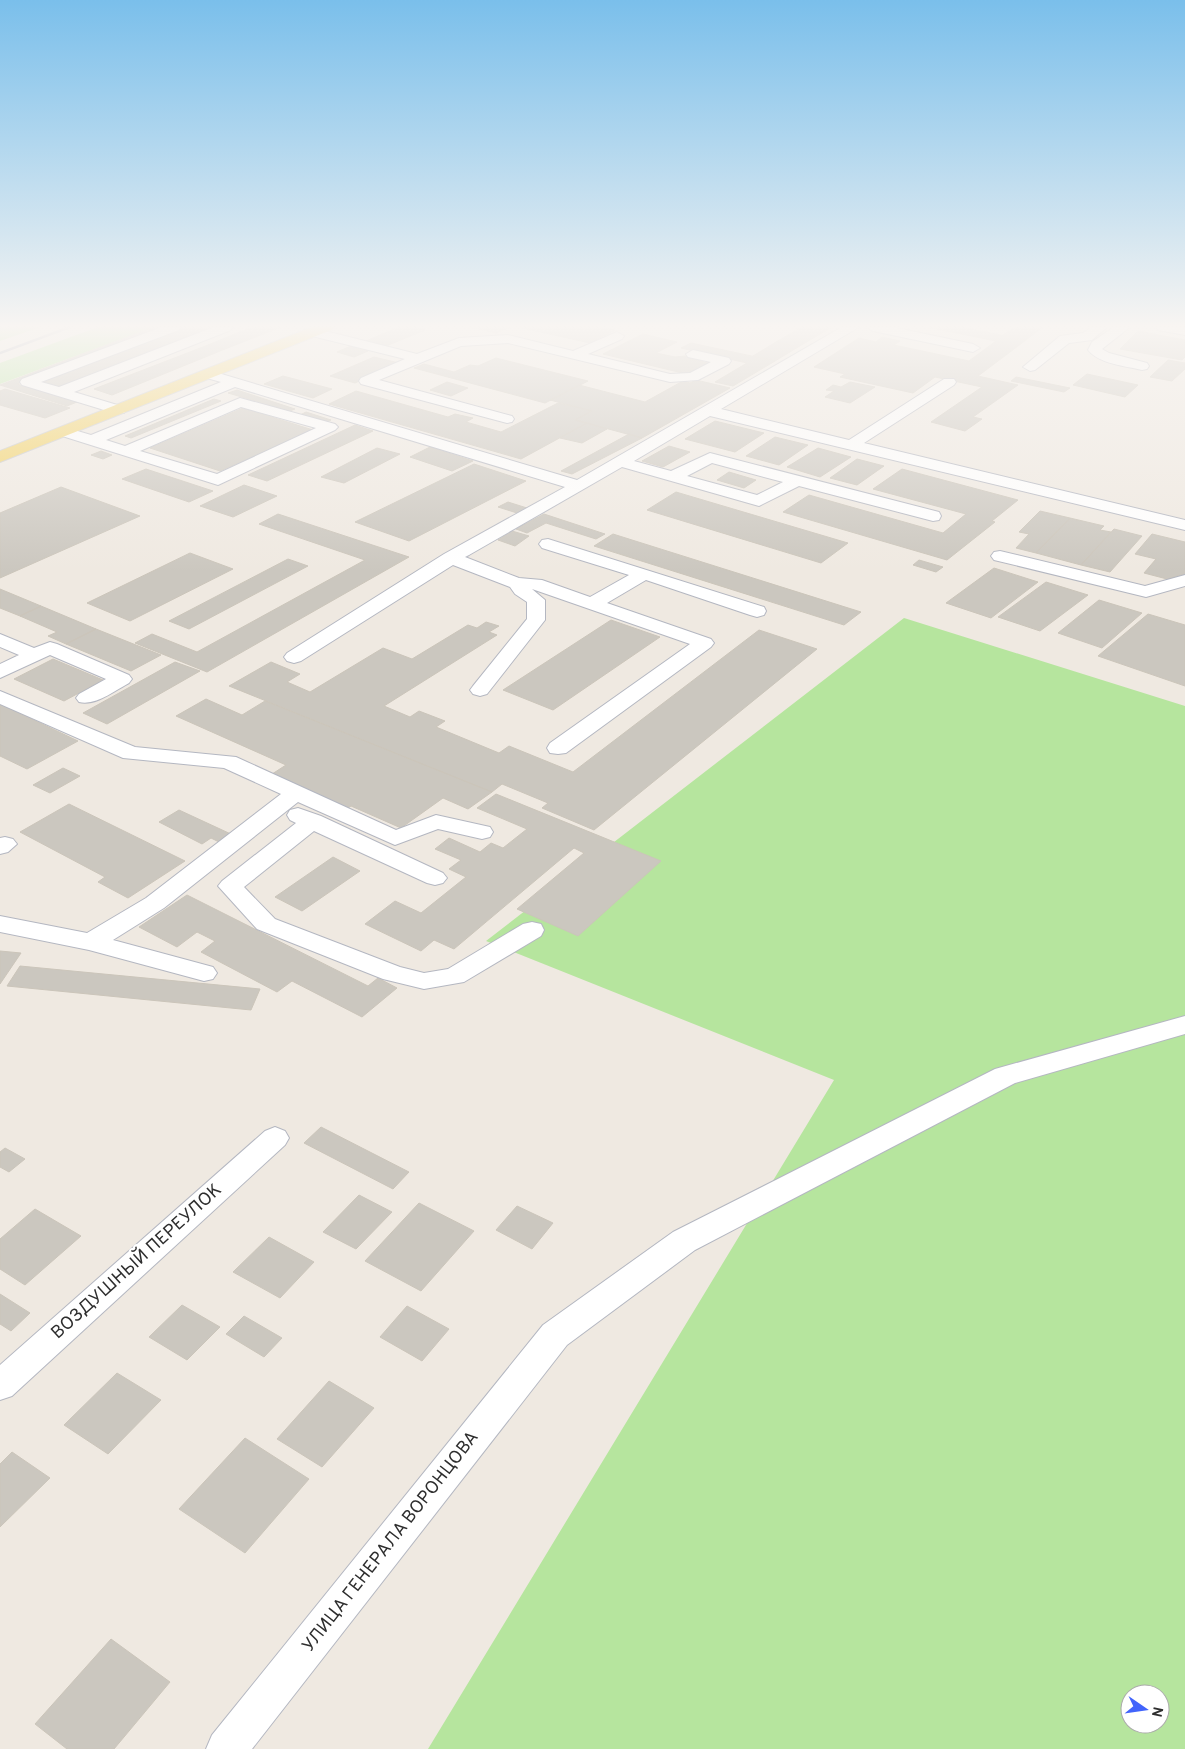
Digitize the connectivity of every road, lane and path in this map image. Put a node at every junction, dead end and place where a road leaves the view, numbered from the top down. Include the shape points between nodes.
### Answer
1 (115, 409) edge
2 (123, 409) edge
3 (169, 409) edge
4 (225, 409) edge
5 (264, 409) edge
6 (322, 409) edge
7 (468, 409) edge
8 (713, 409) edge
9 (908, 409) edge
10 (120, 410) junction
11 (709, 411) junction
12 (507, 419) dead end
13 (64, 432) junction
14 (93, 440) junction
15 (851, 445) junction
16 (126, 451) junction
17 (0, 457) edge
18 (621, 462) junction
19 (673, 476) junction
20 (799, 480) junction
21 (579, 486) junction
22 (934, 516) dead end
23 (1185, 525) edge
24 (548, 544) dead end
25 (1000, 556) dead end
26 (450, 558) junction
27 (644, 574) junction
28 (1185, 580) edge
29 (517, 583) junction
30 (592, 604) junction
31 (757, 611) dead end
32 (0, 640) edge
33 (34, 655) junction
34 (294, 657) dead end
35 (0, 672) edge
36 (480, 690) dead end
37 (0, 697) edge
38 (86, 698) dead end
39 (558, 748) dead end
40 (287, 799) junction
41 (313, 821) junction
42 (482, 832) dead end
43 (435, 878) dead end
44 (0, 924) edge
45 (532, 930) dead end
46 (91, 942) junction
47 (204, 973) dead end
48 (1185, 1025) edge
49 (275, 1138) dead end
50 (0, 1386) edge
51 (226, 1749) edge

1 - 10 street
2 - 10 main road
3 - 14 street
4 - 16 street
5 - 16 street via 330,427 218,480
6 - 21 street
7 - 12 street
8 - 11 street
9 - 15 street
10 - 13 main road
11 - 15 street
11 - 18 street
13 - 14 street
13 - 17 main road
14 - 16 street
15 - 23 street
18 - 19 street
18 - 21 street
19 - 20 street via 710,458
19 - 20 street via 759,501
20 - 22 street
21 - 26 street
24 - 27 street
25 - 28 street via 1146,592
26 - 29 street
26 - 34 street
27 - 30 street
27 - 31 street
29 - 30 street via 536,584
29 - 36 street via 521,590 536,600 536,620
30 - 39 street via 704,643
32 - 33 street
33 - 35 street
33 - 38 street via 50,648 122,679
37 - 40 street via 131,753 228,762
40 - 41 street
40 - 42 street via 395,838 436,822
40 - 46 street via 155,903
41 - 43 street
41 - 45 street via 230,886 266,924 392,973 424,981 455,976
44 - 46 street
46 - 47 street
48 - 51 street, УЛИЦА ГЕНЕРАЛА ВОРОНЦОВА via 1005,1076 684,1241 555,1335
49 - 50 street, ВОЗДУШНЫЙ ПЕРЕУЛОК

